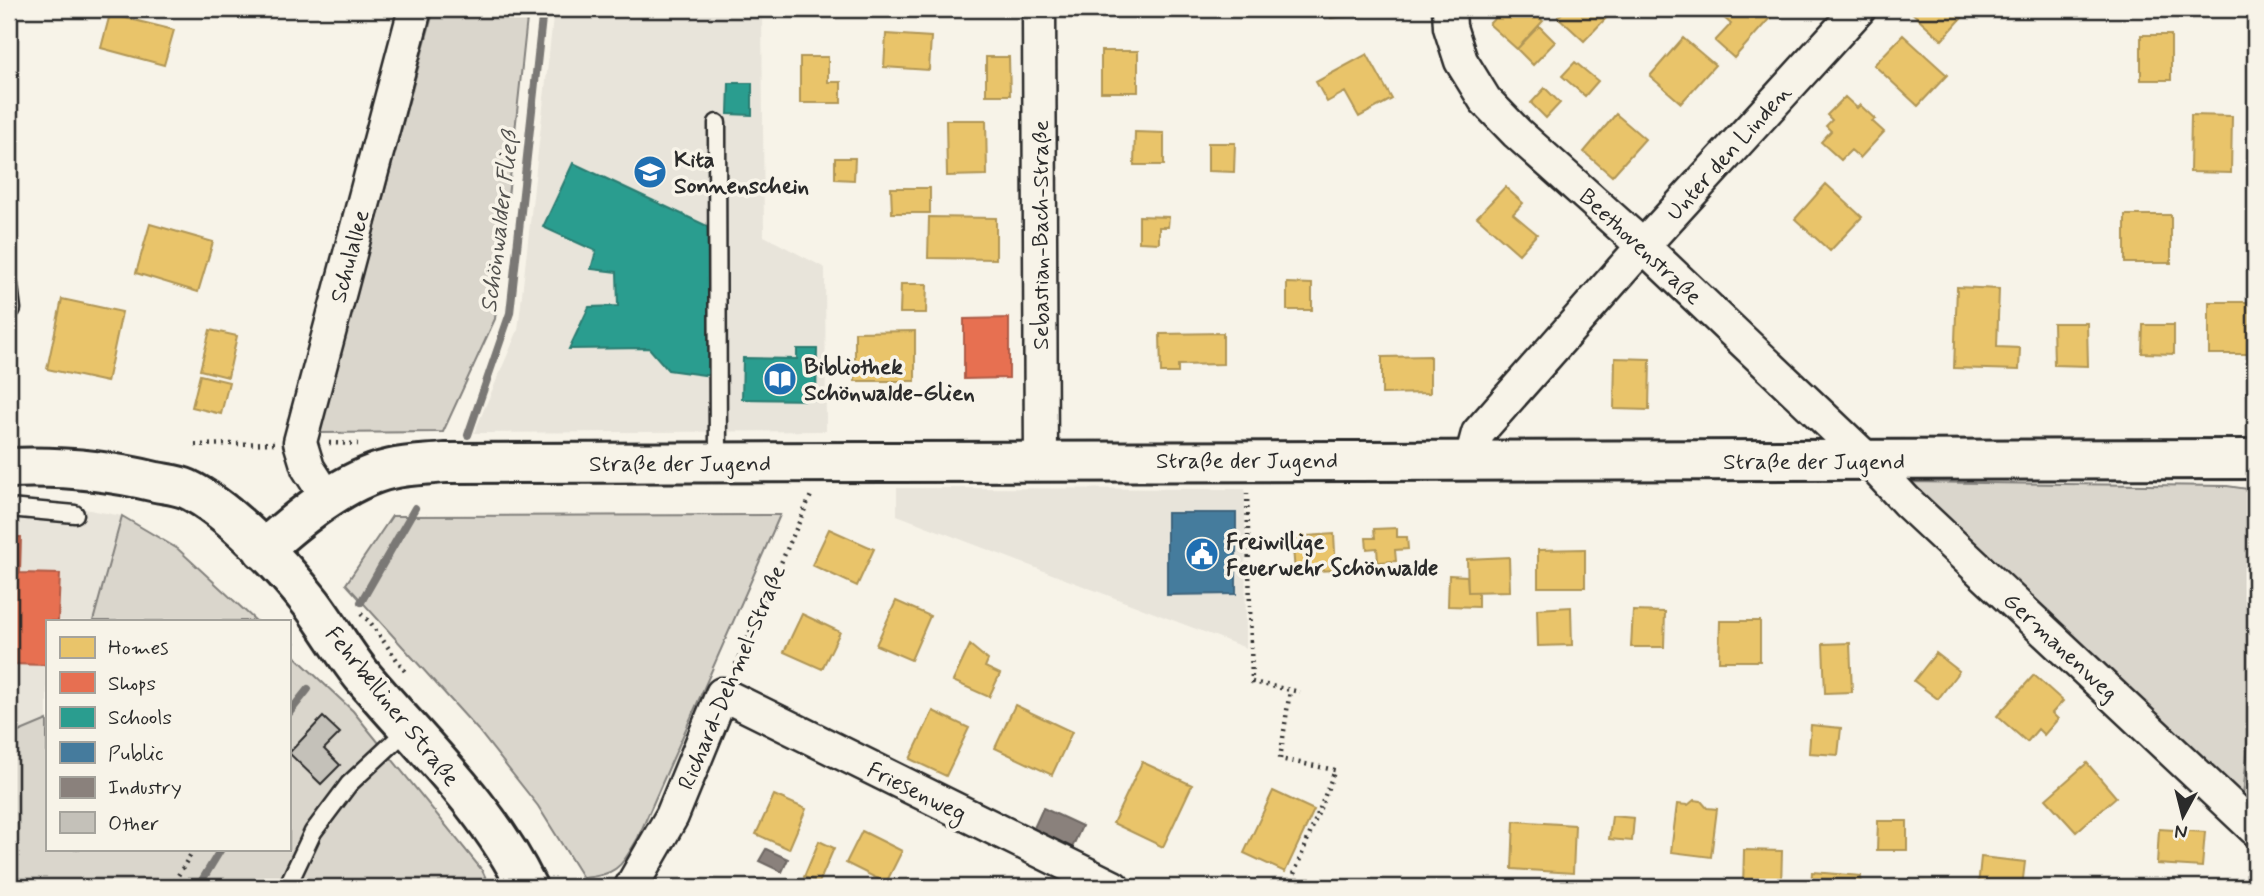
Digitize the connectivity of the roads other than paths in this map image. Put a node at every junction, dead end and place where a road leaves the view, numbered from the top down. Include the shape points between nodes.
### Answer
1 (415, 9) edge
2 (1039, 9) edge
3 (1449, 9) edge
4 (1859, 9) edge
5 (717, 123) dead end
6 (1643, 246) junction
7 (9, 285) edge
8 (12, 309) dead end
9 (2255, 459) edge
10 (1471, 460) junction
11 (1868, 461) junction
12 (1041, 462) junction
13 (718, 463) junction
14 (9, 468) edge
15 (328, 499) junction
16 (9, 508) edge
17 (75, 514) dead end
18 (263, 550) junction
19 (722, 695) joint
20 (408, 729) junction
21 (2255, 829) edge
22 (287, 887) edge
23 (527, 887) edge
24 (631, 887) edge
25 (1113, 887) edge

1 - 15 street, Schulallee via 300,442 308,468
2 - 12 street, Sebastian-Bach-Straße
3 - 6 street, Beethovenstraße via 1461,61 1485,100
4 - 6 street, Unter den Linden
5 - 13 lane
6 - 10 street, Unter den Linden via 1478,433
6 - 11 street, Beethovenstraße
7 - 8 lane
9 - 11 street, Straße der Jugend
10 - 11 street, Straße der Jugend
10 - 12 street, Straße der Jugend
11 - 21 street, Germanenweg
12 - 13 street, Straße der Jugend
13 - 15 street, Straße der Jugend via 445,463 390,469
14 - 18 street, Fehrbelliner Straße via 55,467 130,475 187,489 224,513
15 - 18 street, Straße der Jugend
16 - 17 lane
18 - 20 street, Fehrbelliner Straße via 311,603 361,675
19 - 24 street, Richard-Dehmel-Straße via 672,816
19 - 25 street, Friesenweg
20 - 22 lane via 349,784 313,832
20 - 23 street, Fehrbelliner Straße via 474,805

